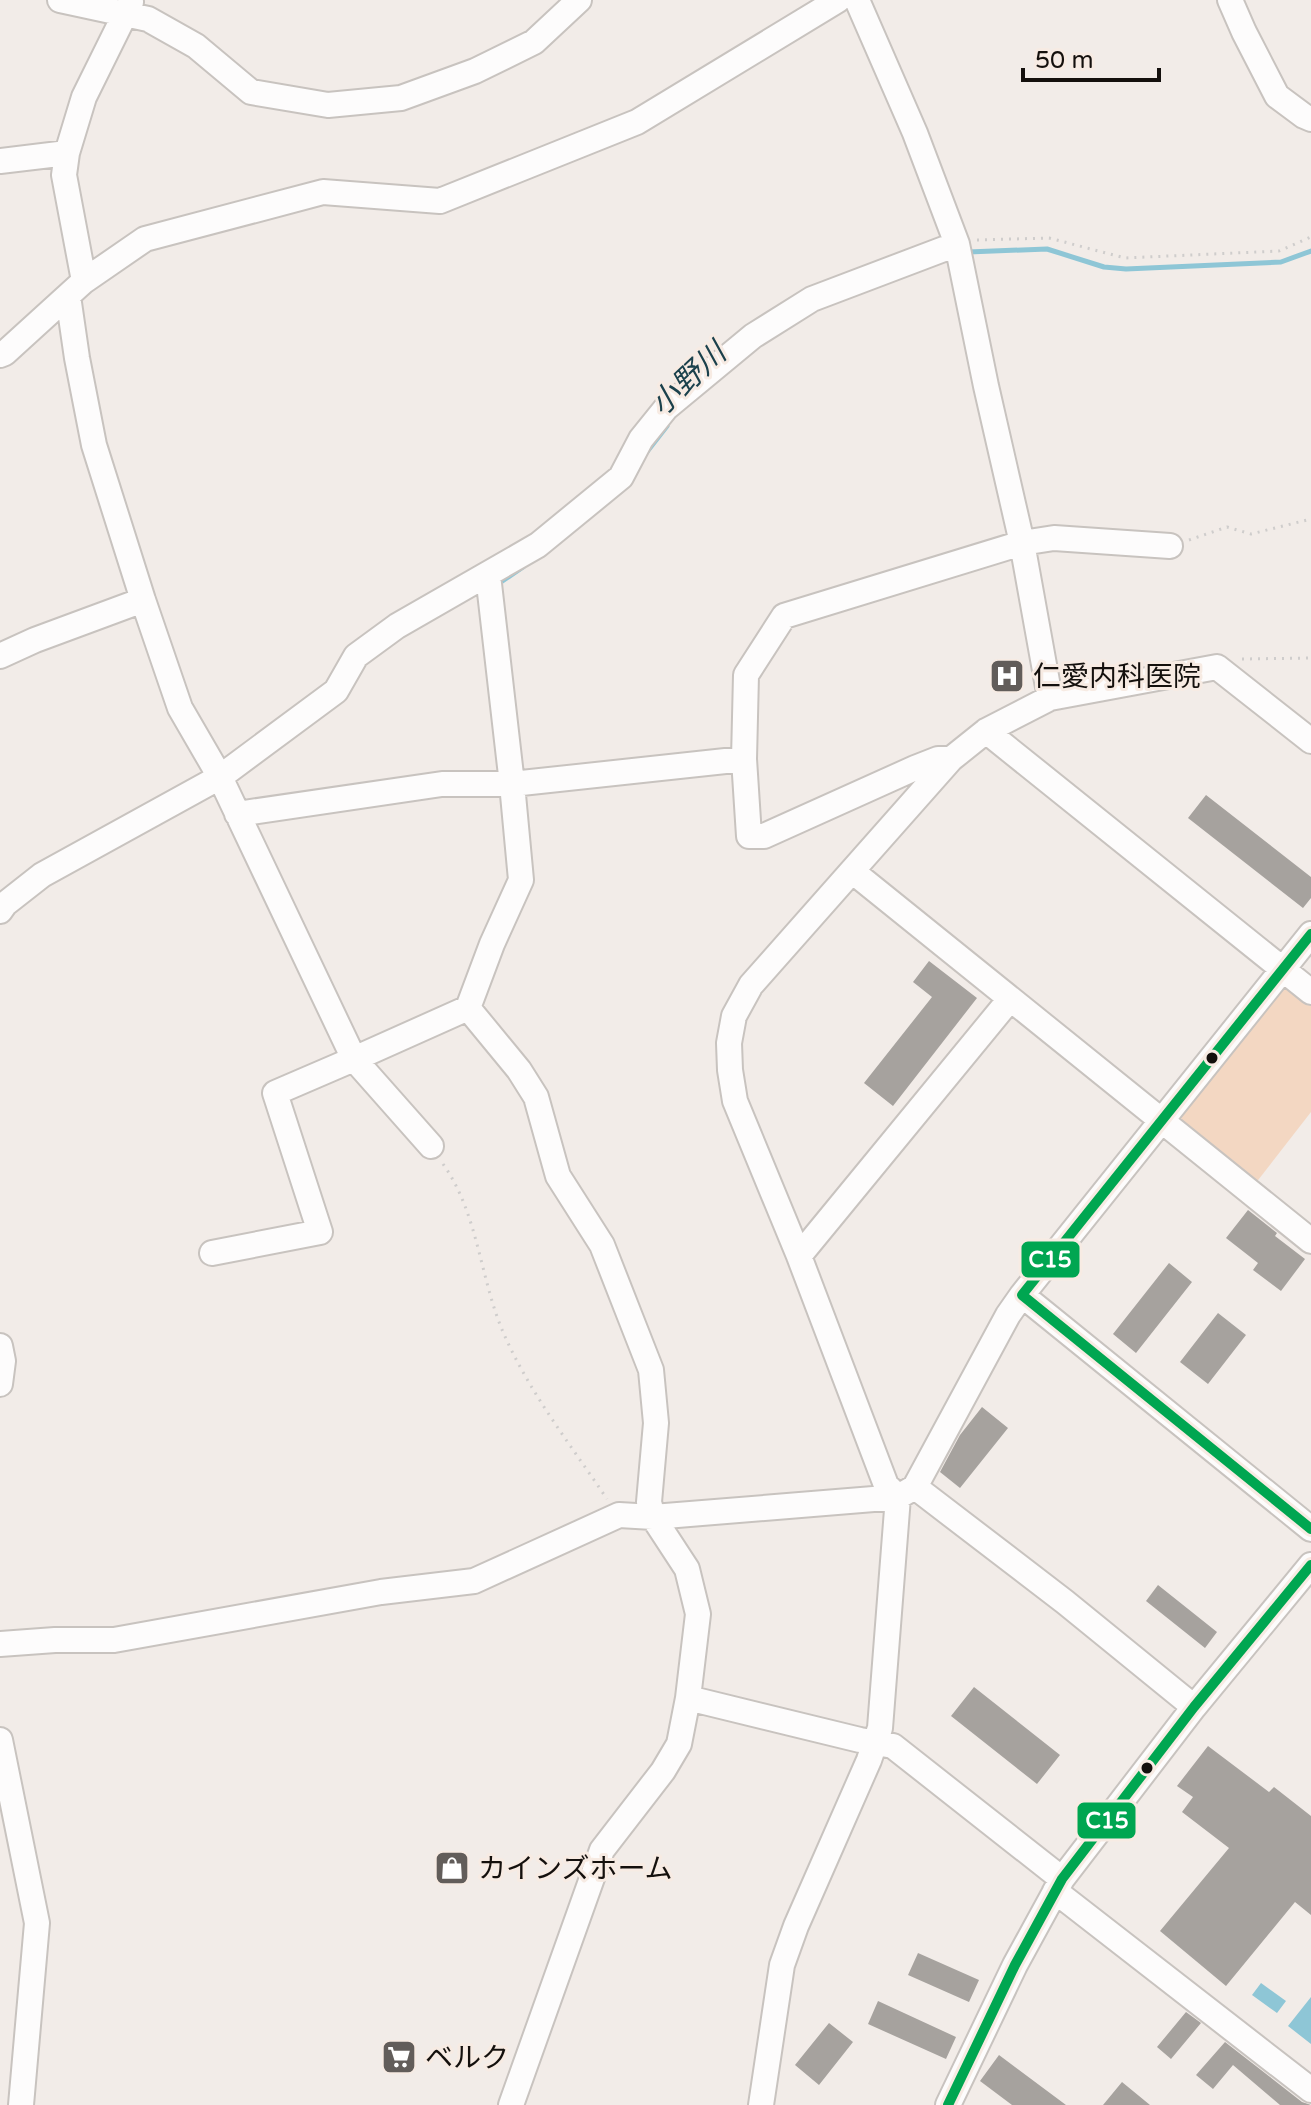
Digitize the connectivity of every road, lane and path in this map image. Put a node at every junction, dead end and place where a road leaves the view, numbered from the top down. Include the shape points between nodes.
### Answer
1 (60, 0) edge
2 (579, 0) edge
3 (838, 0) edge
4 (857, 0) edge
5 (1230, 0) edge
6 (128, 7) edge
7 (1311, 119) edge
8 (67, 153) junction
9 (0, 161) edge
10 (1311, 237) edge
11 (957, 244) junction
12 (76, 288) junction
13 (0, 355) edge
14 (1311, 519) edge
15 (1022, 543) junction
16 (1170, 546) joint
17 (488, 575) junction
18 (143, 600) junction
19 (0, 656) edge
20 (1311, 658) edge
21 (1217, 667) junction
22 (1050, 698) junction
23 (986, 731) junction
24 (1311, 741) edge
25 (744, 759) junction
26 (951, 759) junction
27 (220, 777) junction
28 (512, 784) junction
29 (237, 814) junction
30 (852, 871) junction
31 (0, 911) edge
32 (1311, 934) edge
33 (1283, 969) junction
34 (1311, 992) edge
35 (1010, 999) junction
36 (468, 1008) junction
37 (354, 1059) junction
38 (1162, 1121) junction
39 (431, 1146) joint
40 (1311, 1241) edge
41 (212, 1253) dead end
42 (799, 1256) junction
43 (1022, 1295) junction
44 (0, 1346) edge
45 (0, 1384) edge
46 (907, 1492) junction
47 (619, 1515) junction
48 (653, 1517) junction
49 (1311, 1529) edge
50 (1311, 1565) edge
51 (0, 1644) edge
52 (688, 1698) junction
53 (1194, 1707) junction
54 (0, 1740) edge
55 (875, 1742) junction
56 (1058, 1885) junction
57 (1311, 2090) edge
58 (21, 2105) edge
59 (511, 2105) edge
60 (761, 2105) edge
61 (948, 2105) edge

1 - 6 street
2 - 6 street via 534,42 475,71 401,98 328,105 251,92 196,46
3 - 12 street via 637,122 440,201 323,192 145,239
4 - 11 street
5 - 7 street via 1277,96
6 - 8 street via 84,97
8 - 9 street
8 - 12 street via 64,175
10 - 11 path via 1279,251 1125,258 1049,238
11 - 15 street
11 - 17 street via 812,299 753,336 666,408 641,439 621,477 538,545
12 - 13 street
12 - 18 street via 77,358 94,445
14 - 16 path via 1251,534 1227,527
15 - 16 street via 1054,538
15 - 22 street
15 - 25 street via 784,616 746,675
17 - 27 street via 397,626 356,656 336,691
17 - 28 street
18 - 19 street
18 - 27 street via 180,708
20 - 21 path via 1227,659
21 - 22 street
21 - 24 street
22 - 23 street
23 - 26 street
23 - 33 street
25 - 26 street via 749,836 764,836 915,768
25 - 28 street
26 - 30 street
27 - 29 street
27 - 31 street via 42,875
28 - 29 street via 442,784
28 - 36 street via 521,880
29 - 37 street
30 - 35 street
30 - 42 street via 751,985 734,1016 729,1043 735,1101
32 - 33 street
33 - 34 street
33 - 38 street
35 - 38 street
35 - 42 street
36 - 37 street
36 - 48 street via 536,1097 558,1176 602,1245 651,1370 656,1423 649,1502
37 - 39 street
37 - 41 street via 275,1093 320,1232
38 - 40 street
38 - 43 street
39 - 47 path via 465,1206 502,1329 525,1377
42 - 46 street via 886,1485
43 - 46 street
43 - 49 street
44 - 45 street
46 - 48 street
46 - 53 street via 1065,1602
46 - 55 street
47 - 48 street
47 - 51 street via 474,1581 381,1592 114,1640
48 - 52 street via 687,1569 694,1591 698,1614
50 - 53 street
52 - 55 street
52 - 59 street via 679,1744 602,1850
53 - 56 street
54 - 58 street via 37,1923
55 - 56 street via 893,1746
55 - 60 street via 782,1965
56 - 57 street
56 - 61 street

